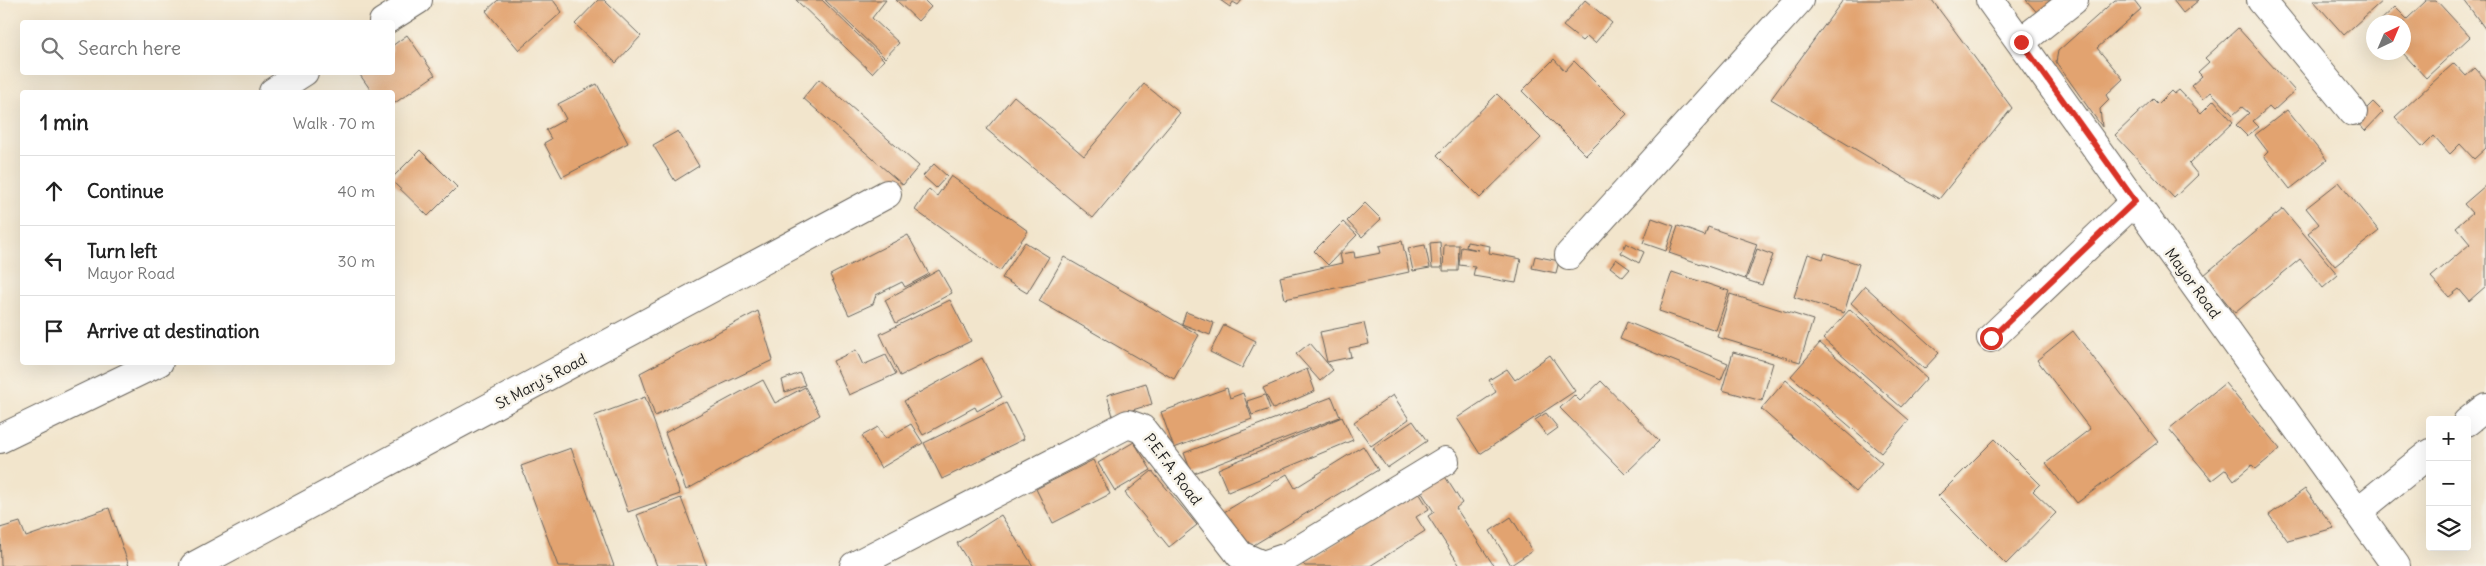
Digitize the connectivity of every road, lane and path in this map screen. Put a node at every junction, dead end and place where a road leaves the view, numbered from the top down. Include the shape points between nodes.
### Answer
1 (418, 0) edge
2 (1799, 0) edge
3 (1990, 0) edge
4 (2074, 0) edge
5 (2261, 0) edge
6 (385, 20) edge
7 (2021, 42) junction
8 (299, 75) edge
9 (276, 90) edge
10 (2353, 112) dead end
11 (887, 194) dead end
12 (2135, 201) junction
13 (1569, 255) dead end
14 (1991, 338) dead end
15 (153, 365) edge
16 (2486, 407) edge
17 (2471, 419) edge
18 (0, 440) edge
19 (2426, 456) edge
20 (1445, 461) dead end
21 (2357, 512) junction
22 (194, 566) edge
23 (854, 566) edge
24 (2396, 566) edge

1 - 6 street
2 - 13 street
3 - 7 street, Mayor Road
4 - 7 street
5 - 10 street
7 - 12 street, Mayor Road
8 - 9 street
11 - 22 street, St Mary's Road
12 - 14 street
12 - 21 street, Mayor Road
15 - 18 street
16 - 17 street
19 - 21 street
20 - 23 street, P.E.F.A. Road via 1287,557 1263,565 1240,555 1142,429 1128,424
21 - 24 street, Mayor Road

